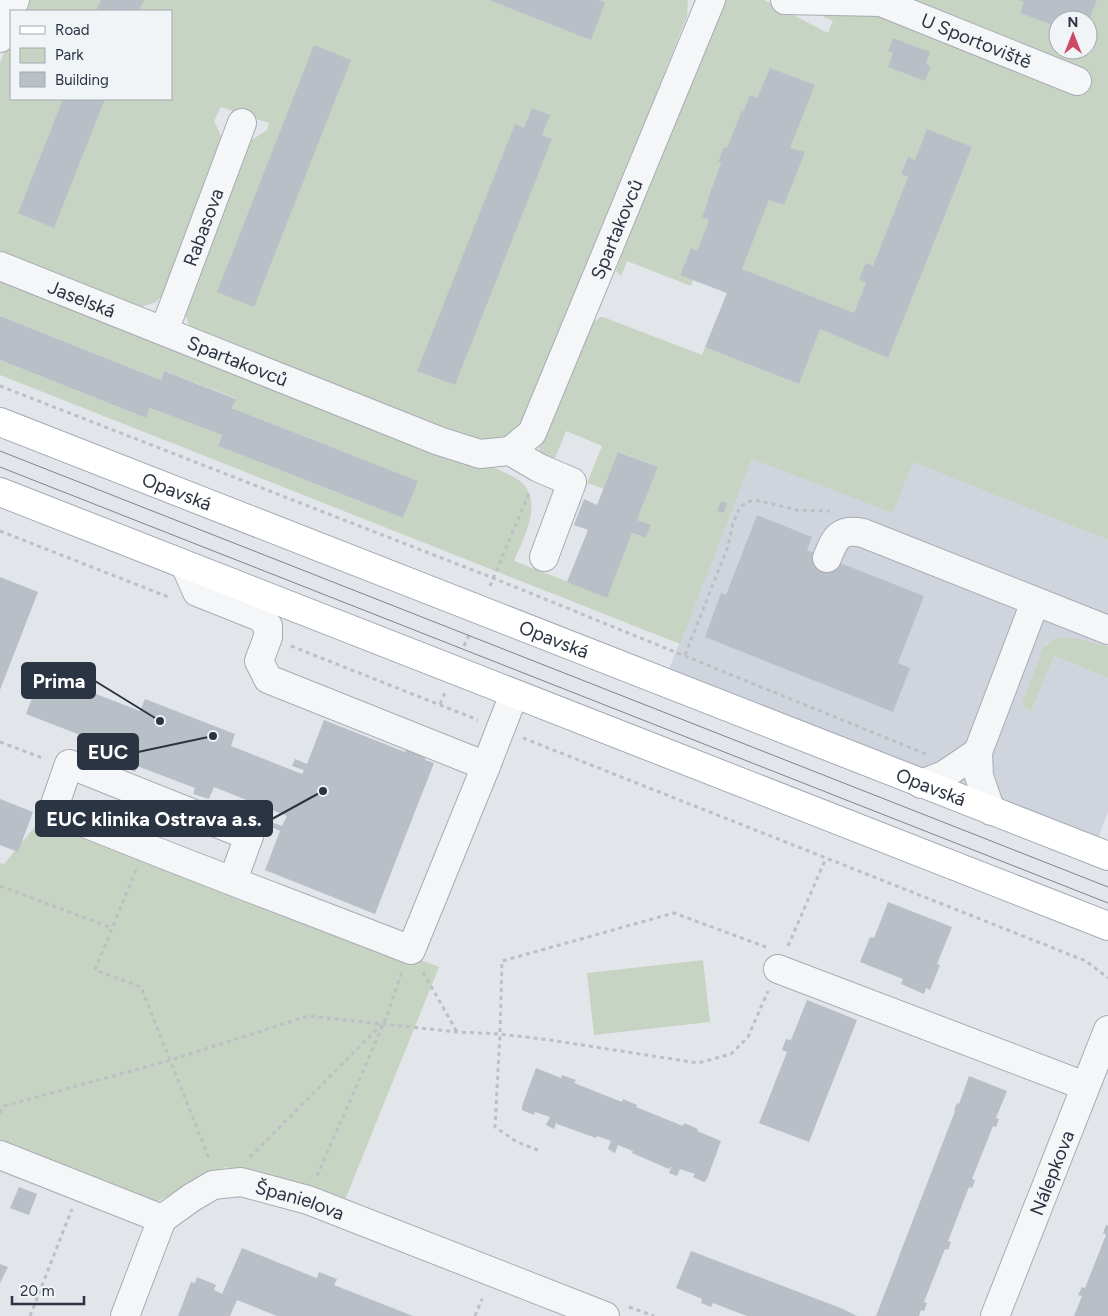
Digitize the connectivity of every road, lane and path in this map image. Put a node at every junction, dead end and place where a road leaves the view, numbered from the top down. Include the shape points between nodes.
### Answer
1 (711, 0) edge
2 (785, 0) edge
3 (10, 13) edge
4 (0, 38) edge
5 (1077, 81) dead end
6 (242, 123) dead end
7 (0, 266) edge
8 (164, 331) junction
9 (0, 386) edge
10 (0, 422) edge
11 (510, 452) junction
12 (0, 492) edge
13 (838, 512) dead end
14 (0, 531) edge
15 (544, 557) dead end
16 (827, 558) dead end
17 (185, 565) junction
18 (178, 601) dead end
19 (1035, 602) junction
20 (1108, 630) edge
21 (268, 637) junction
22 (685, 655) junction
23 (514, 694) junction
24 (500, 729) junction
25 (0, 742) edge
26 (968, 759) junction
27 (46, 760) dead end
28 (486, 766) junction
29 (921, 784) junction
30 (991, 811) junction
31 (144, 848) junction
32 (1108, 856) edge
33 (826, 858) junction
34 (233, 880) junction
35 (0, 886) edge
36 (1108, 926) edge
37 (112, 928) junction
38 (411, 950) junction
39 (781, 961) junction
40 (1108, 978) edge
41 (384, 1023) junction
42 (1108, 1030) edge
43 (457, 1032) junction
44 (500, 1034) junction
45 (171, 1060) junction
46 (1085, 1086) junction
47 (0, 1113) edge
48 (538, 1150) dead end
49 (0, 1155) edge
50 (248, 1159) dead end
51 (213, 1168) dead end
52 (80, 1186) junction
53 (308, 1200) junction
54 (162, 1219) junction
55 (482, 1299) dead end
56 (30, 1316) edge
57 (125, 1316) edge
58 (476, 1316) edge
59 (605, 1316) edge
60 (995, 1316) edge

1 - 11 street, Spartakovců via 532,433
2 - 5 street, U Sportoviště via 881,2
3 - 4 street
6 - 8 street, Rabasova
7 - 8 street, Jaselská
8 - 11 street, Spartakovců via 439,441 480,454
9 - 22 path
10 - 29 main road, Opavská
11 - 15 street via 572,482
12 - 17 main road
13 - 22 path via 797,510 756,500 743,504 738,510 727,549
14 - 18 path
16 - 19 street via 839,535 857,532
17 - 21 street via 197,592 260,617 268,626
17 - 23 main road
19 - 20 street
19 - 26 street
21 - 24 path
21 - 28 street via 259,661 268,679
22 - 26 path
23 - 24 street
23 - 36 main road
24 - 28 street
24 - 33 path
25 - 27 path
26 - 29 street via 944,775
26 - 30 street via 979,776
28 - 38 street
29 - 30 main road, Opavská
30 - 32 main road, Opavská
31 - 34 street
31 - 34 street via 53,810 69,764 249,836
31 - 37 path
33 - 39 path
33 - 40 path via 1086,961
34 - 38 street
35 - 37 path
37 - 45 path via 95,970 141,987
38 - 41 path
38 - 43 path
39 - 44 path via 748,1037 731,1054 698,1063
39 - 44 path via 674,913 502,961
39 - 46 street
41 - 43 path
41 - 45 path via 308,1016
41 - 50 path
41 - 53 path
42 - 46 street, Nálepkova
43 - 44 path
44 - 48 path via 495,1127 517,1142
45 - 47 path via 4,1106
45 - 51 path
46 - 60 street, Nálepkova
49 - 52 street
52 - 54 street
52 - 56 path
53 - 54 street, Španielova via 240,1182 213,1184
53 - 59 street, Španielova
54 - 57 street
55 - 58 path

